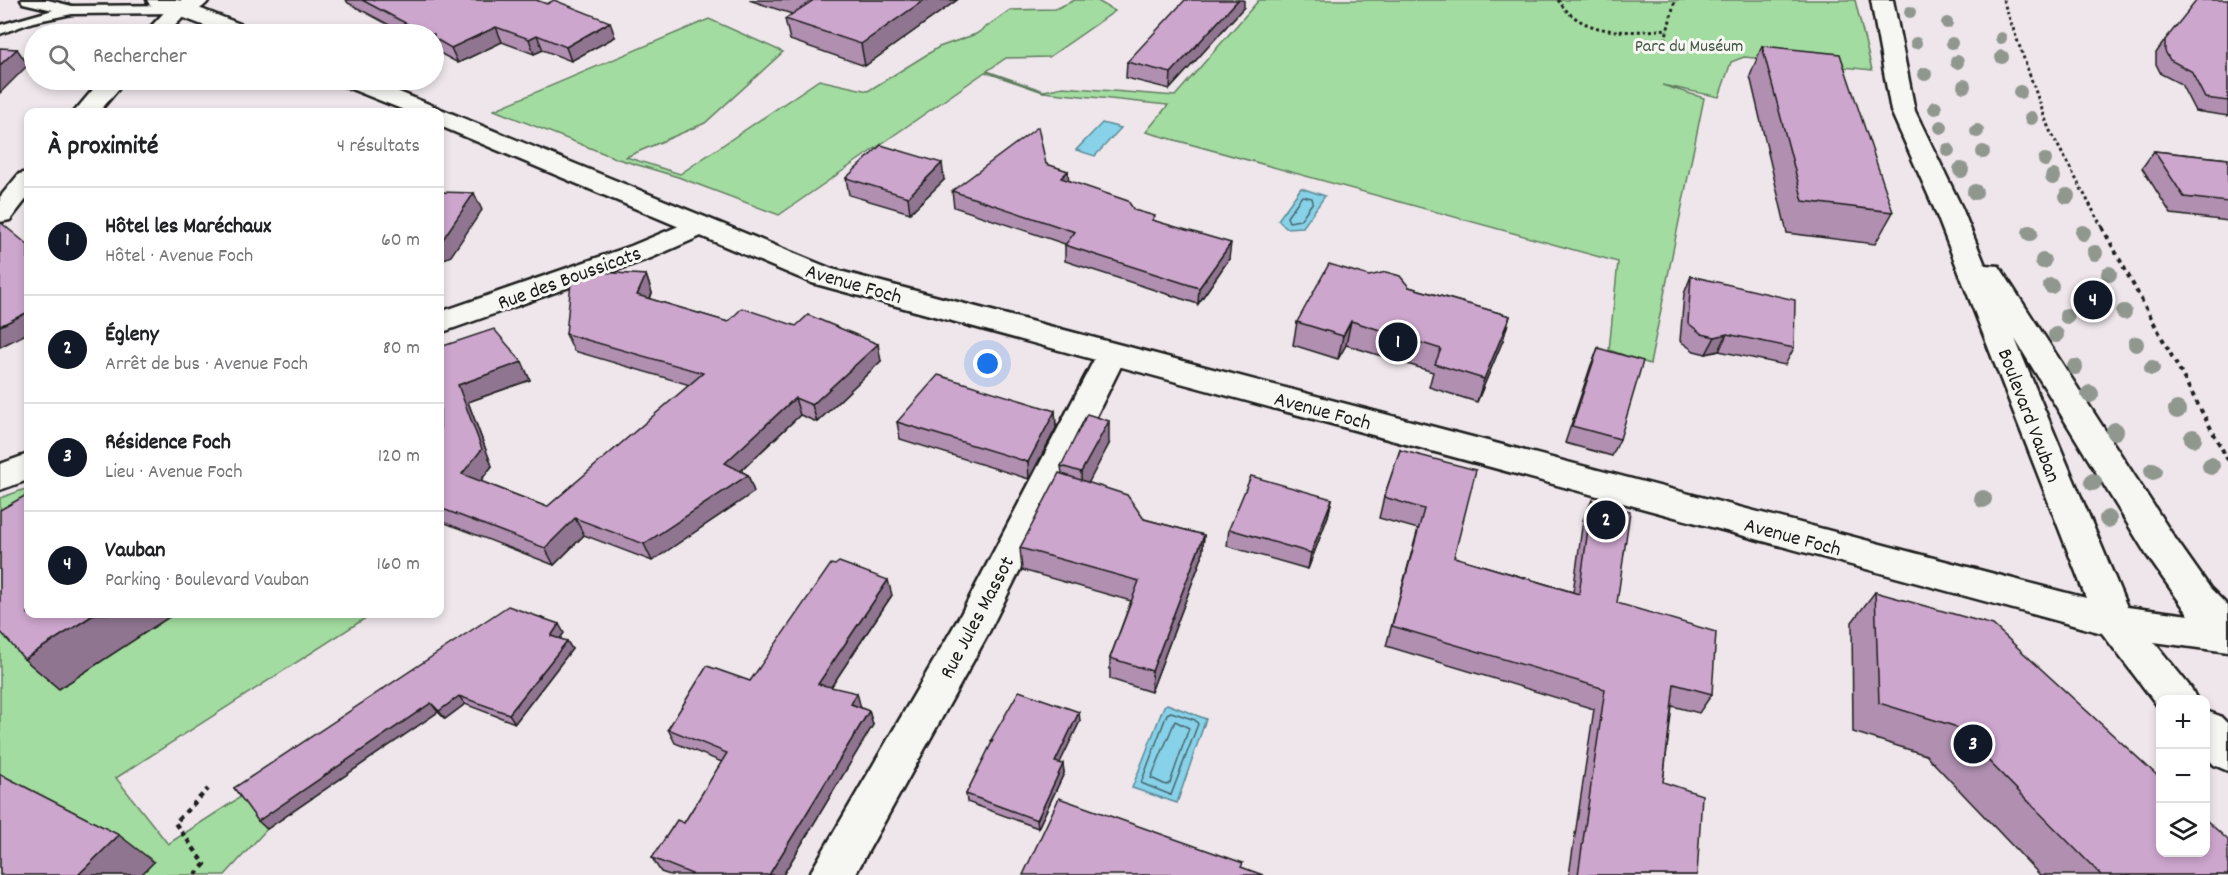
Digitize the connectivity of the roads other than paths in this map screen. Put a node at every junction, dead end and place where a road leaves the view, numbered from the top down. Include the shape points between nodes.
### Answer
1 (28, 0) edge
2 (158, 0) edge
3 (1882, 0) edge
4 (189, 4) edge
5 (72, 10) junction
6 (166, 24) edge
7 (226, 24) edge
8 (0, 30) edge
9 (105, 90) edge
10 (375, 90) edge
11 (90, 108) edge
12 (419, 108) edge
13 (444, 119) edge
14 (24, 185) edge
15 (1948, 208) junction
16 (0, 213) edge
17 (698, 227) junction
18 (444, 322) edge
19 (1112, 354) junction
20 (24, 468) edge
21 (0, 477) edge
22 (2114, 621) junction
23 (2228, 631) edge
24 (2228, 636) edge
25 (2174, 695) edge
26 (2210, 734) edge
27 (2228, 752) edge
28 (831, 875) edge

1 - 5 lane
2 - 4 main road
3 - 15 main road, Boulevard Vauban via 1903,111
4 - 5 lane
4 - 6 main road
4 - 7 main road
5 - 8 lane
9 - 11 main road
10 - 12 main road
13 - 17 main road, Avenue Foch
14 - 16 main road
15 - 22 main road, Boulevard Vauban
15 - 23 main road, Boulevard Vauban via 2159,544 2197,598
17 - 18 main road, Rue des Boussicats via 641,252
17 - 19 main road, Avenue Foch via 822,276
19 - 22 main road, Avenue Foch
19 - 28 main road, Rue Jules Massot via 974,625
20 - 21 main road
22 - 24 main road, Avenue Foch
22 - 25 main road, Boulevard Vauban
26 - 27 main road

